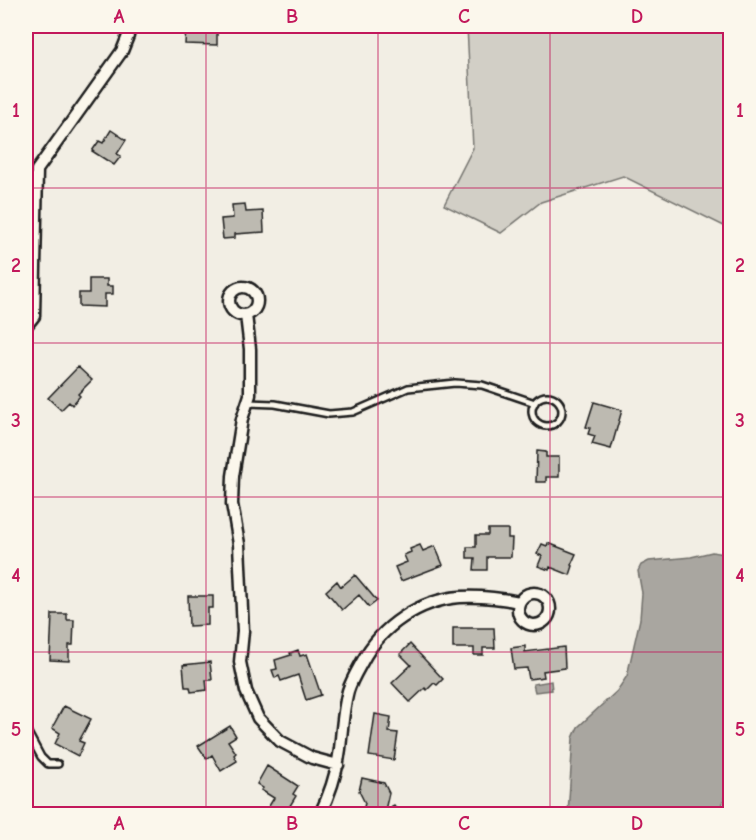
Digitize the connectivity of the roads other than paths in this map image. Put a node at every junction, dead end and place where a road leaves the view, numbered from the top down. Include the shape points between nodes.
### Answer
1 (130, 26) edge
2 (246, 315) dead end
3 (26, 326) edge
4 (534, 403) junction
5 (247, 404) junction
6 (519, 603) dead end
7 (26, 729) edge
8 (58, 764) dead end
9 (338, 765) junction
10 (320, 814) edge

1 - 3 street via 122,51 37,170 34,316
2 - 5 street via 250,349
4 - 4 lane via 542,397 557,399 563,412 559,422 550,427 536,422 532,413
4 - 5 lane via 482,385 455,383 408,388 353,412 329,414 275,404
5 - 9 street via 233,476 232,504 239,544 243,631 240,662 246,691 258,718 280,741 312,758
6 - 9 street via 479,596 443,600 402,617 378,637 349,689
7 - 8 lane via 41,757 48,764
9 - 10 street

